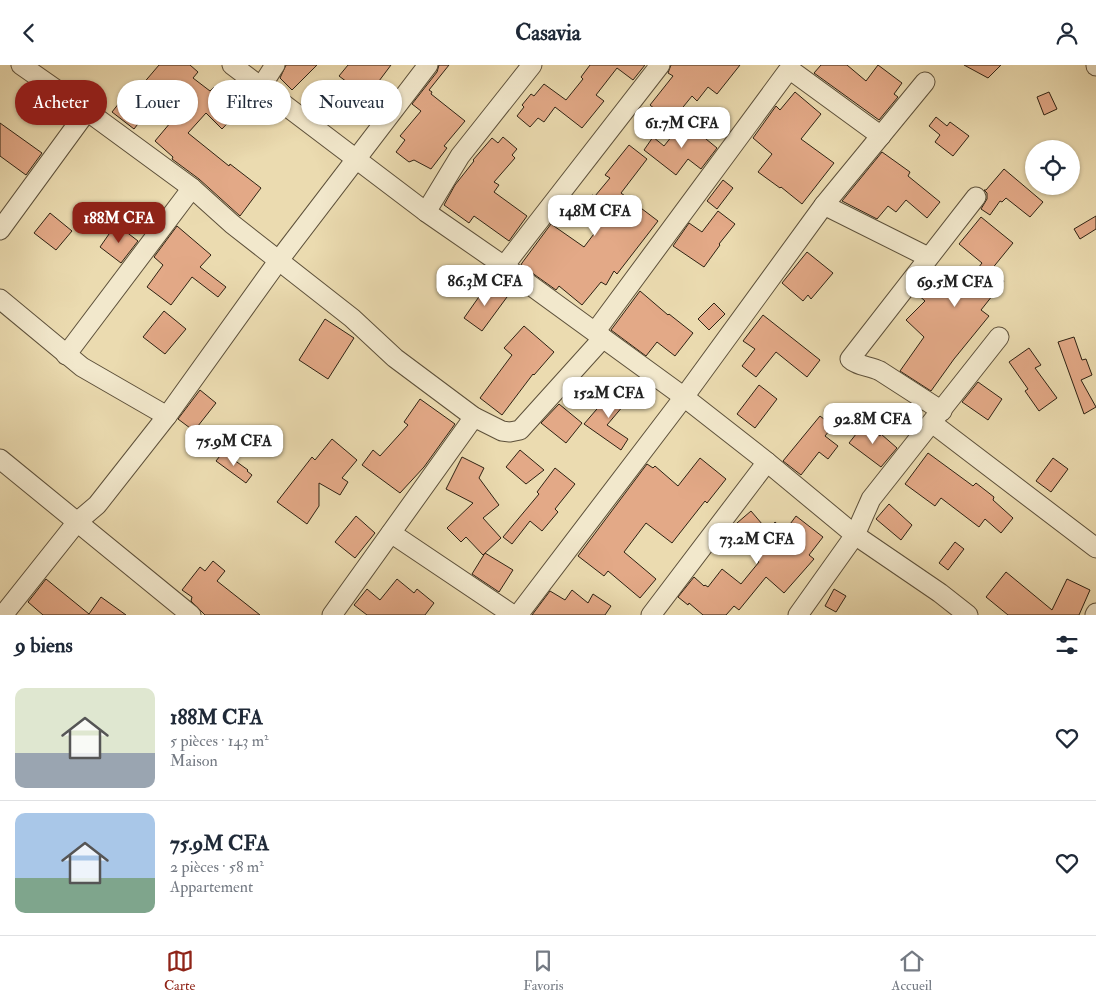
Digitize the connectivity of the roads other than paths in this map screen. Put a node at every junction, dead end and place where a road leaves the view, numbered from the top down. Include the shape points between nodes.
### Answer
1 (21, 65) edge
2 (232, 65) edge
3 (275, 65) edge
4 (428, 65) edge
5 (532, 65) edge
6 (660, 65) edge
7 (43, 80) edge
8 (252, 80) edge
9 (265, 80) edge
10 (925, 82) dead end
11 (291, 110) edge
12 (77, 125) edge
13 (106, 125) edge
14 (881, 136) junction
15 (357, 160) junction
16 (192, 188) junction
17 (976, 197) dead end
18 (824, 205) junction
19 (426, 212) junction
20 (0, 230) edge
21 (928, 257) junction
22 (279, 260) junction
23 (504, 266) junction
24 (0, 299) edge
25 (599, 335) junction
26 (1000, 337) dead end
27 (66, 355) junction
28 (684, 397) junction
29 (166, 416) junction
30 (474, 417) junction
31 (937, 417) junction
32 (0, 459) edge
33 (767, 462) junction
34 (77, 522) junction
35 (391, 533) junction
36 (855, 535) junction
37 (1096, 548) edge
38 (3, 615) edge
39 (190, 615) edge
40 (332, 615) edge
41 (513, 615) edge
42 (518, 615) edge
43 (651, 615) edge
44 (798, 615) edge
45 (968, 615) edge

1 - 7 street
2 - 8 street
3 - 9 street
4 - 15 street
5 - 19 street via 460,156
6 - 23 street
10 - 14 street
11 - 15 street
12 - 20 street
13 - 16 street
14 - 18 street
14 - 25 street via 792,71 787,72
15 - 19 street
15 - 22 street
16 - 22 street
16 - 27 street
17 - 21 street
18 - 21 street
18 - 28 street
19 - 23 street
21 - 31 street via 850,359 880,371
22 - 29 street
22 - 30 street via 352,318 395,358
23 - 25 street
24 - 27 street
25 - 28 street
25 - 30 street via 520,430 502,431
26 - 31 street
27 - 29 street
28 - 33 street
28 - 42 street
29 - 34 street via 97,505
30 - 35 street
31 - 36 street via 870,499
31 - 37 street
32 - 34 street
33 - 36 street
33 - 43 street
34 - 38 street
34 - 39 street
35 - 40 street
35 - 41 street
36 - 44 street
36 - 45 street

